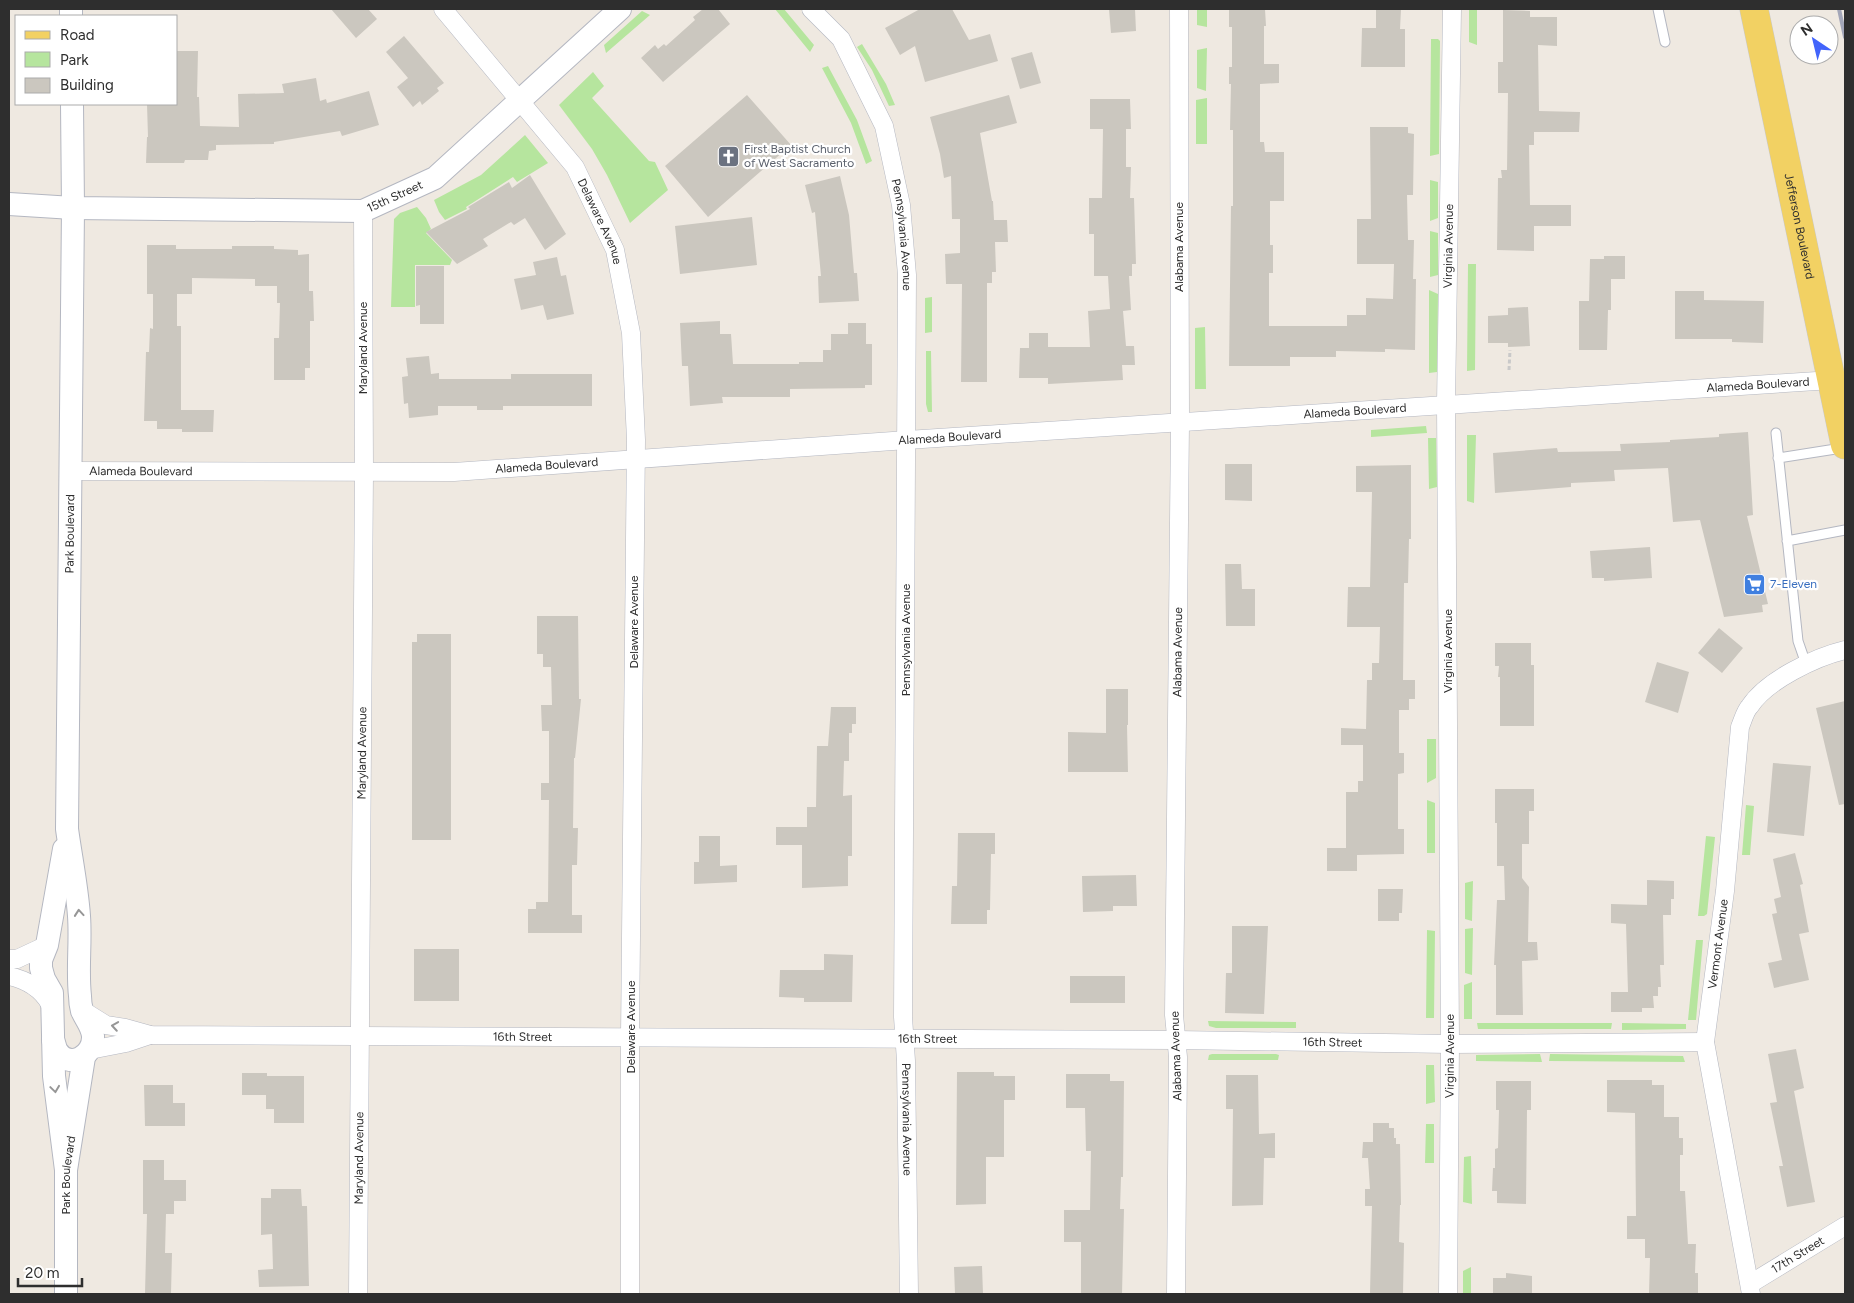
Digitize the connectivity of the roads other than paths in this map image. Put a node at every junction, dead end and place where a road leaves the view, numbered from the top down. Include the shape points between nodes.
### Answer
1 (443, 9) edge
2 (620, 9) edge
3 (811, 9) edge
4 (1179, 9) edge
5 (1452, 9) edge
6 (1658, 9) edge
7 (1754, 9) edge
8 (1665, 42) dead end
9 (519, 100) junction
10 (72, 105) edge
11 (9, 204) edge
12 (73, 208) junction
13 (363, 211) junction
14 (1832, 380) junction
15 (1446, 404) junction
16 (1180, 423) junction
17 (1776, 433) dead end
18 (907, 440) junction
19 (1845, 446) edge
20 (1778, 458) junction
21 (635, 460) junction
22 (69, 471) junction
23 (364, 472) junction
24 (1845, 530) edge
25 (1788, 541) junction
26 (1845, 650) edge
27 (1806, 664) junction
28 (67, 829) junction
29 (48, 945) junction
30 (9, 959) edge
31 (78, 962) junction
32 (9, 976) edge
33 (53, 1010) junction
34 (82, 1010) junction
35 (150, 1035) junction
36 (359, 1036) junction
37 (630, 1037) junction
38 (904, 1038) junction
39 (53, 1040) junction
40 (1176, 1040) junction
41 (1705, 1042) junction
42 (1450, 1044) junction
43 (87, 1053) junction
44 (66, 1170) junction
45 (1845, 1226) edge
46 (1750, 1289) edge
47 (66, 1294) edge
48 (358, 1294) edge
49 (630, 1294) edge
50 (909, 1294) edge
51 (1176, 1294) edge
52 (1448, 1294) edge

1 - 9 street, Delaware Avenue
2 - 9 street, 15th Street
3 - 18 street, Pennsylvania Avenue via 841,39 884,126 901,204 907,275
4 - 16 street, Alabama Avenue
5 - 15 street, Virginia Avenue
6 - 8 lane
7 - 14 main road, Jefferson Boulevard
9 - 13 street, 15th Street via 435,178
9 - 21 street, Delaware Avenue via 575,167 615,250 631,333
10 - 12 street, Park Boulevard
11 - 12 street, 15th Street
12 - 13 street, 15th Street
12 - 22 street, Park Boulevard
13 - 23 street, Maryland Avenue
14 - 15 street, Alameda Boulevard
14 - 19 main road, Jefferson Boulevard
15 - 16 street, Alameda Boulevard
15 - 42 street, Virginia Avenue
16 - 18 street, Alameda Boulevard
16 - 40 street, Alabama Avenue
17 - 20 lane
18 - 21 street, Alameda Boulevard
18 - 38 street, Pennsylvania Avenue
19 - 20 lane
20 - 25 lane
21 - 23 street, Alameda Boulevard via 454,472
21 - 37 street, Delaware Avenue
22 - 23 street, Alameda Boulevard
22 - 28 street, Park Boulevard
23 - 36 street, Maryland Avenue
24 - 25 lane
25 - 27 lane via 1798,641
26 - 27 street, Vermont Avenue
27 - 41 street, Vermont Avenue via 1770,685 1750,706 1740,727 1725,891
28 - 29 street
31 -> 28 street, Park Boulevard via 79,917
29 - 30 street via 17,959
29 - 31 street via 71,949
29 - 33 street via 41,968 52,993
31 - 34 street, Park Boulevard
32 - 33 street via 34,986
33 - 39 street
35 -> 34 street via 106,1025
34 - 43 street, Park Boulevard via 93,1036
35 - 36 street, 16th Street
35 - 43 street
36 - 37 street, 16th Street
36 - 48 street, Maryland Avenue
37 - 38 street, 16th Street
37 - 49 street, Delaware Avenue
38 - 40 street, 16th Street
38 - 50 street, Pennsylvania Avenue
39 - 43 street via 58,1052 66,1058 73,1060
39 -> 44 street via 54,1076
40 - 42 street, 16th Street
40 - 51 street, Alabama Avenue
41 - 42 street, 16th Street
41 - 46 street, Vermont Avenue
42 - 52 street, Virginia Avenue
43 - 44 street, Park Boulevard
44 - 47 street, Park Boulevard
45 - 46 street, 17th Street

